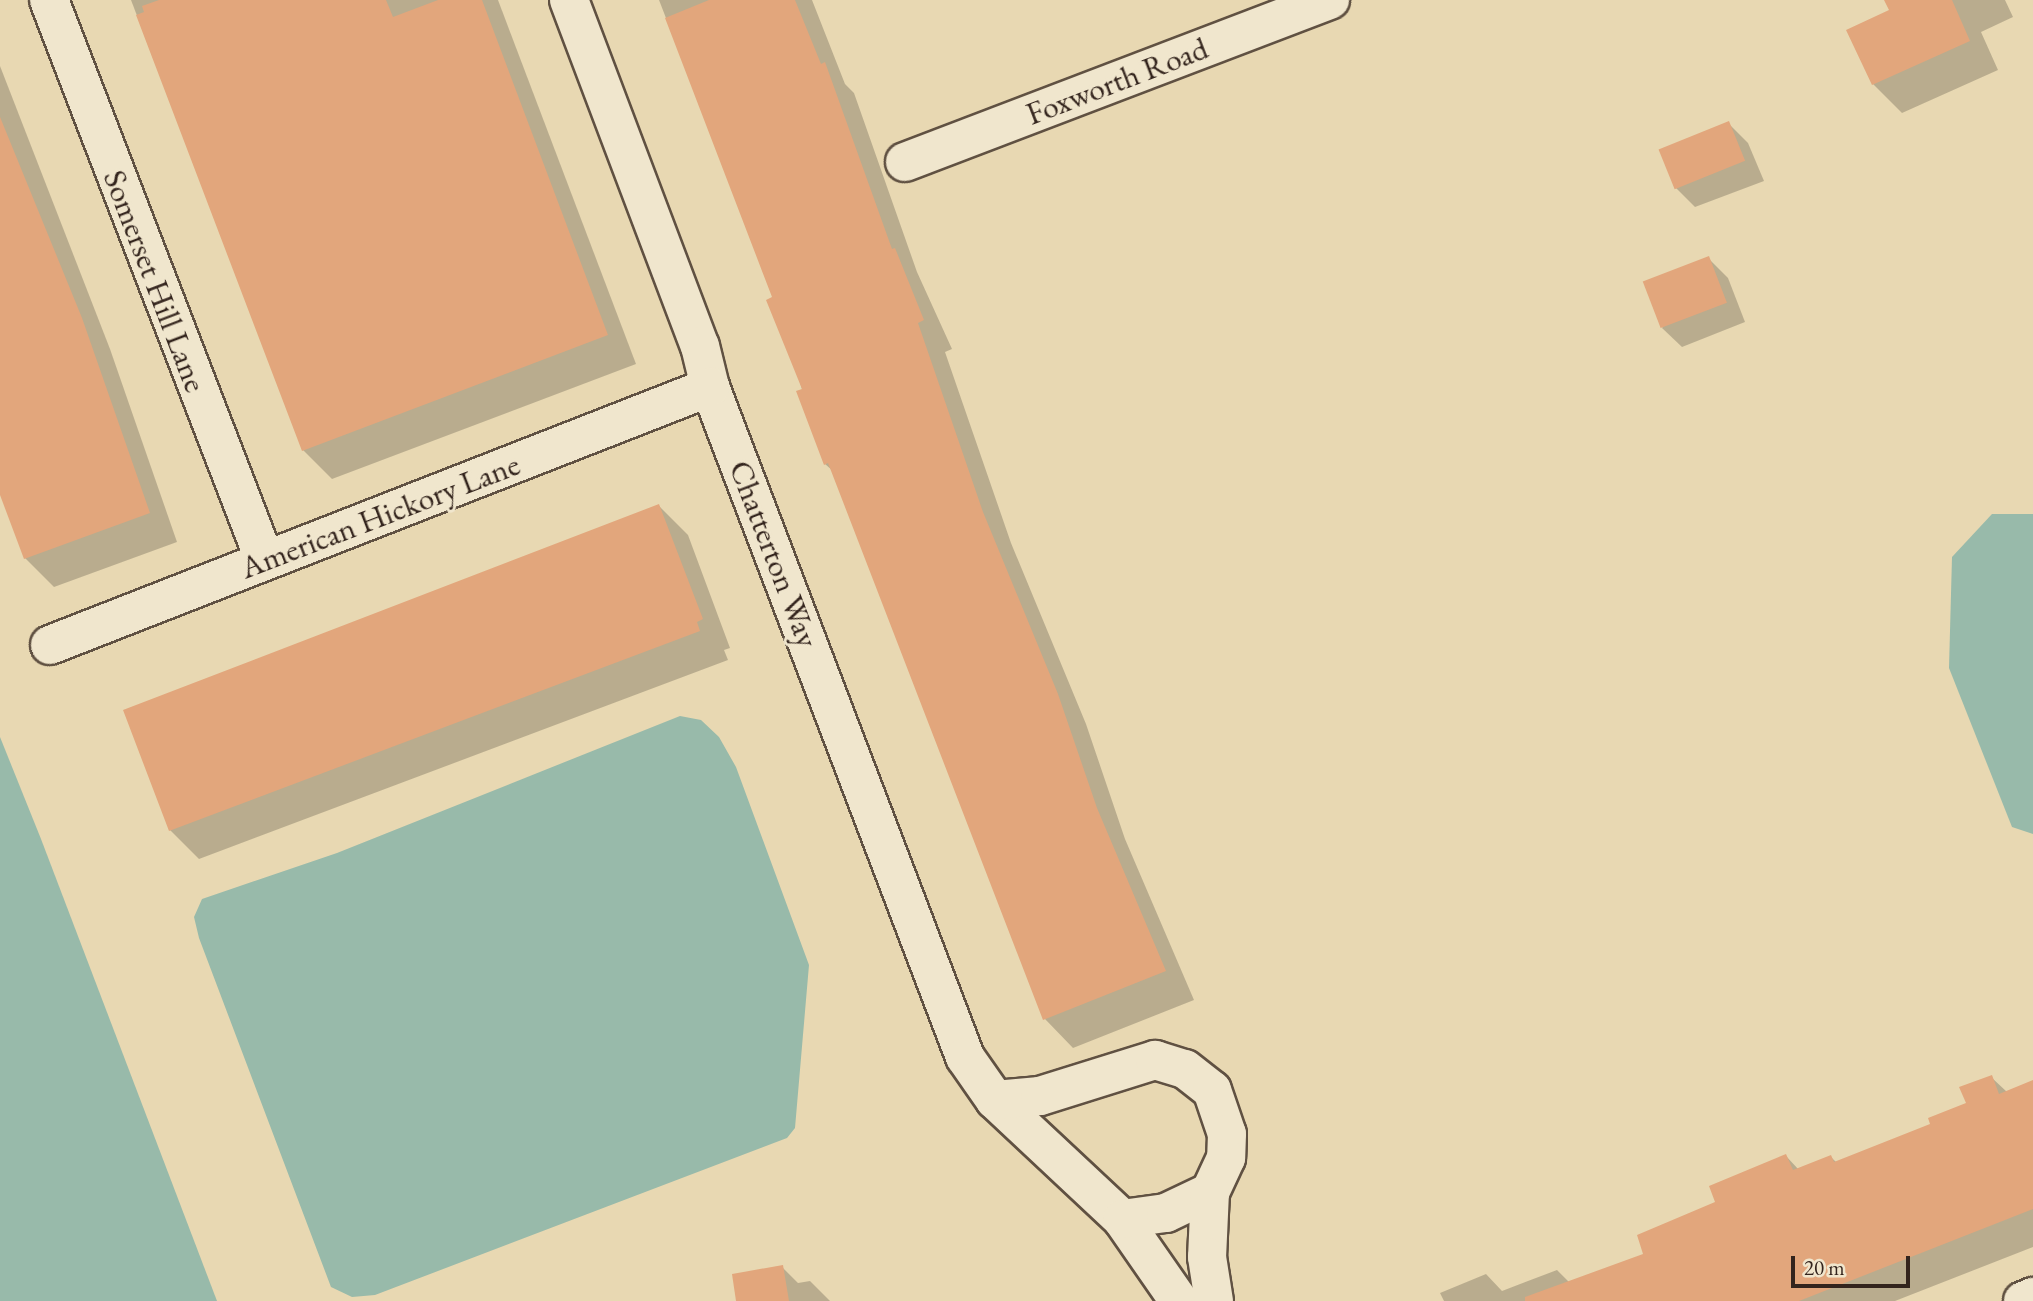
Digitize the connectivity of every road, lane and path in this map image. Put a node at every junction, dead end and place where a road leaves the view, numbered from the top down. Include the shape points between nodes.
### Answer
1 (49, 0) edge
2 (569, 0) edge
3 (1330, 0) edge
4 (905, 162) dead end
5 (710, 387) junction
6 (265, 561) junction
7 (50, 645) dead end
8 (995, 1100) junction
9 (1209, 1192) junction
10 (1122, 1219) junction
11 (2033, 1297) edge
12 (1179, 1301) edge
13 (1213, 1301) edge
14 (2023, 1301) edge

1 - 6 street, Somerset Hill Lane
2 - 5 street, Chatterton Way via 700,346
3 - 4 street, Foxworth Road
5 - 6 street, American Hickory Lane
5 - 8 street, Chatterton Way via 965,1057
6 - 7 street, American Hickory Lane
8 - 9 street via 1040,1096 1155,1060 1185,1069 1212,1090 1227,1134 1226,1158
8 - 10 street, Chatterton Way
9 - 10 street via 1167,1213
9 - 13 street via 1207,1257
10 - 12 street, Chatterton Way
11 - 14 street

